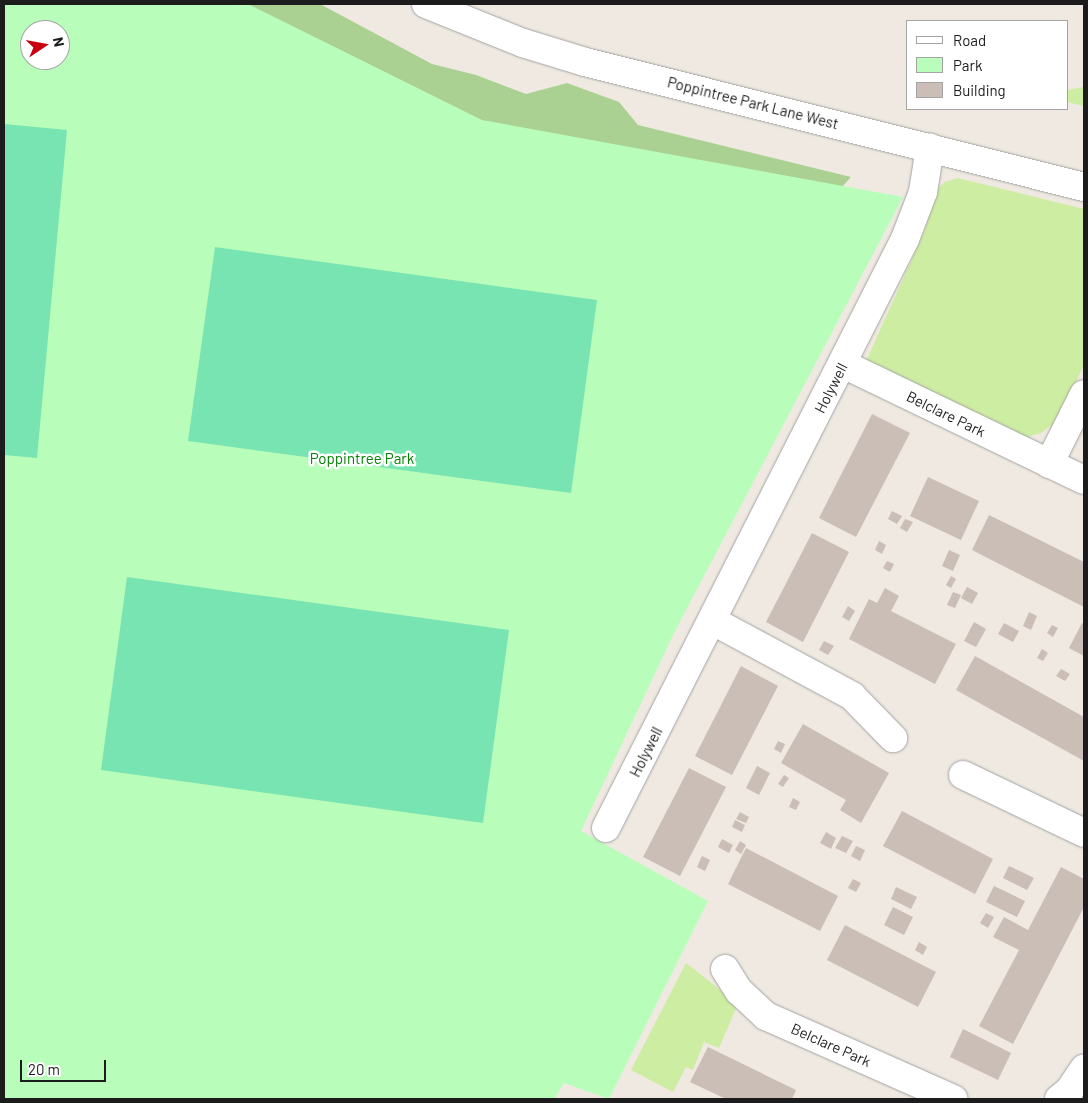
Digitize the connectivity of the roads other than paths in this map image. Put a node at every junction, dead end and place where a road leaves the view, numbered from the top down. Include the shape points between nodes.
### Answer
1 (426, 4) edge
2 (930, 148) junction
3 (1084, 187) edge
4 (843, 364) junction
5 (1084, 394) edge
6 (1049, 464) junction
7 (1084, 480) edge
8 (713, 621) junction
9 (893, 738) dead end
10 (963, 775) dead end
11 (606, 828) dead end
12 (1084, 833) edge
13 (725, 969) dead end
14 (1084, 1069) edge
15 (953, 1099) edge
16 (1059, 1099) edge

1 - 2 street, Poppintree Park Lane West via 523,43 584,62
2 - 3 street, Poppintree Park Lane West
2 - 4 street, Holywell via 923,192 905,239
4 - 6 street, Belclare Park
4 - 8 street, Holywell
5 - 6 street
6 - 7 street, Belclare Park
8 - 9 street via 852,696
8 - 11 street, Holywell
10 - 12 street
13 - 15 street, Belclare Park via 739,991 766,1016
14 - 16 street via 1069,1091

